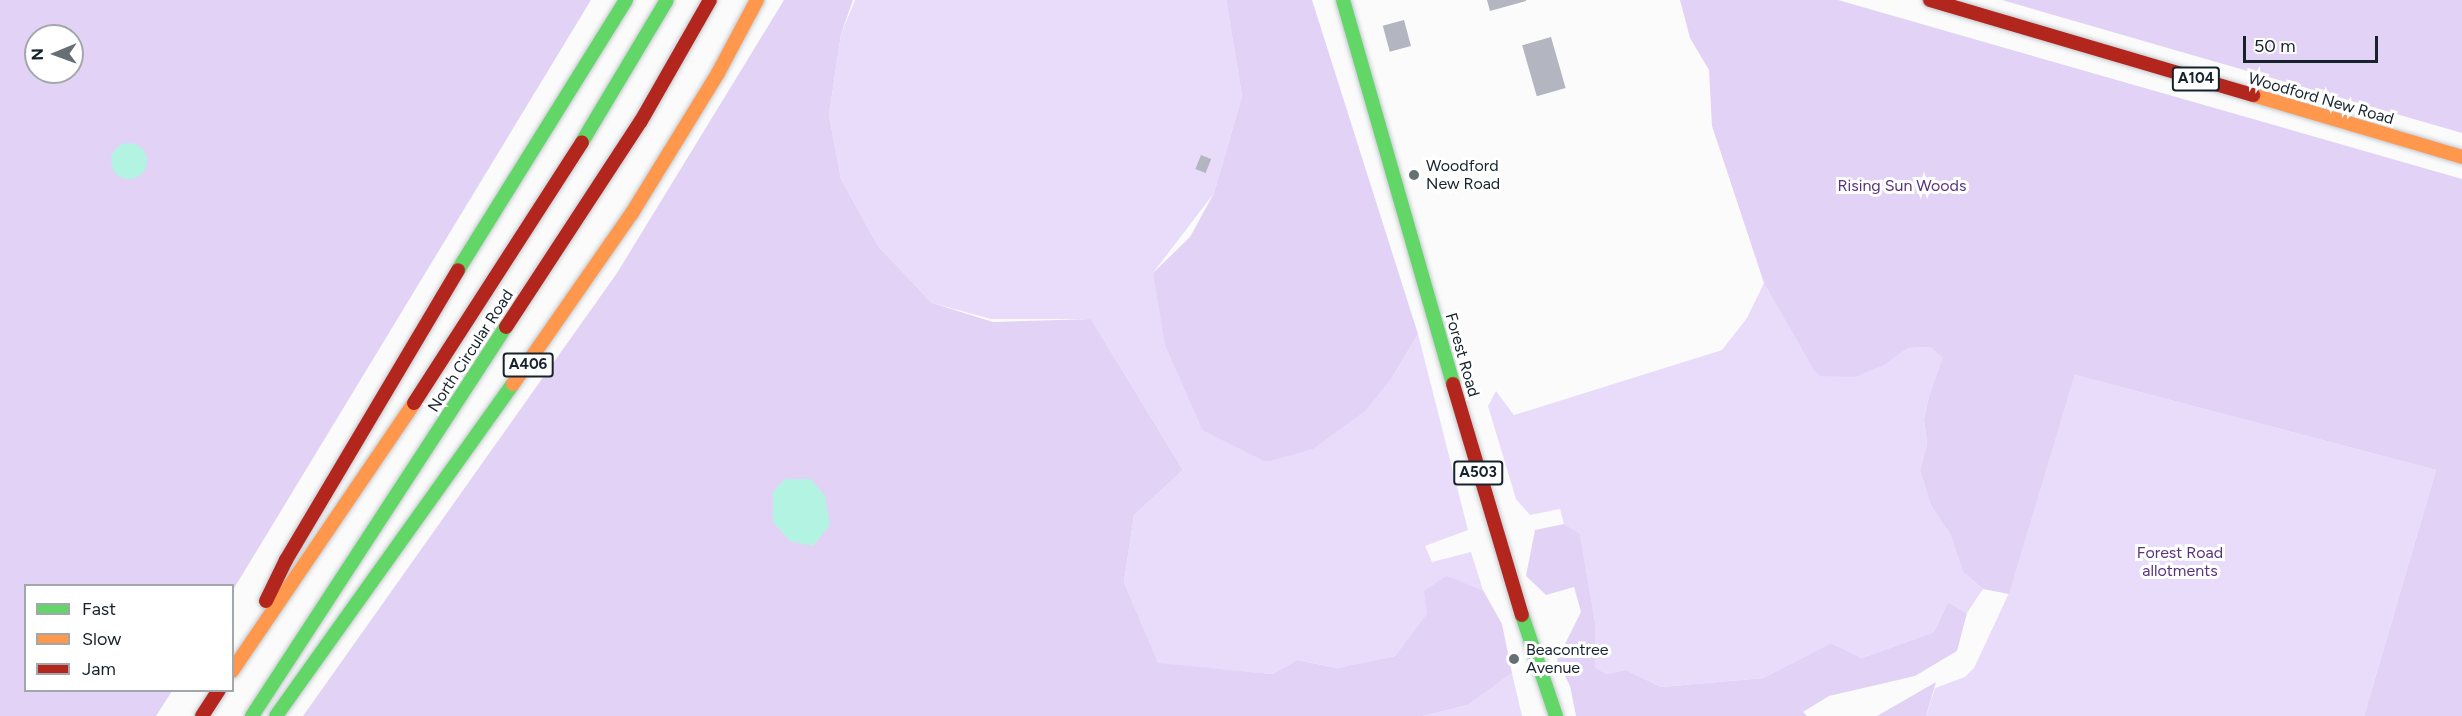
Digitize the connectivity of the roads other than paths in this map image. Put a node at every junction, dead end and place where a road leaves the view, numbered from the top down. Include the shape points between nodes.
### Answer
1 (626, 0) edge
2 (667, 0) edge
3 (710, 0) edge
4 (757, 0) edge
5 (1343, 0) edge
6 (1930, 0) edge
7 (2462, 157) edge
8 (234, 668) edge
9 (234, 669) edge
10 (218, 692) edge
11 (202, 716) edge
12 (252, 716) edge
13 (276, 716) edge
14 (1556, 716) edge

1 - 8 main road via 411,346 358,443 286,560
2 - 9 main road, North Circular Road via 608,101 418,397
3 - 12 main road, North Circular Road / A406 via 641,121
4 - 13 main road, A406 via 712,83 626,223
5 - 14 main road, Forest Road / A503 via 1502,555
6 - 7 main road, Woodford New Road / A104
10 - 11 main road

